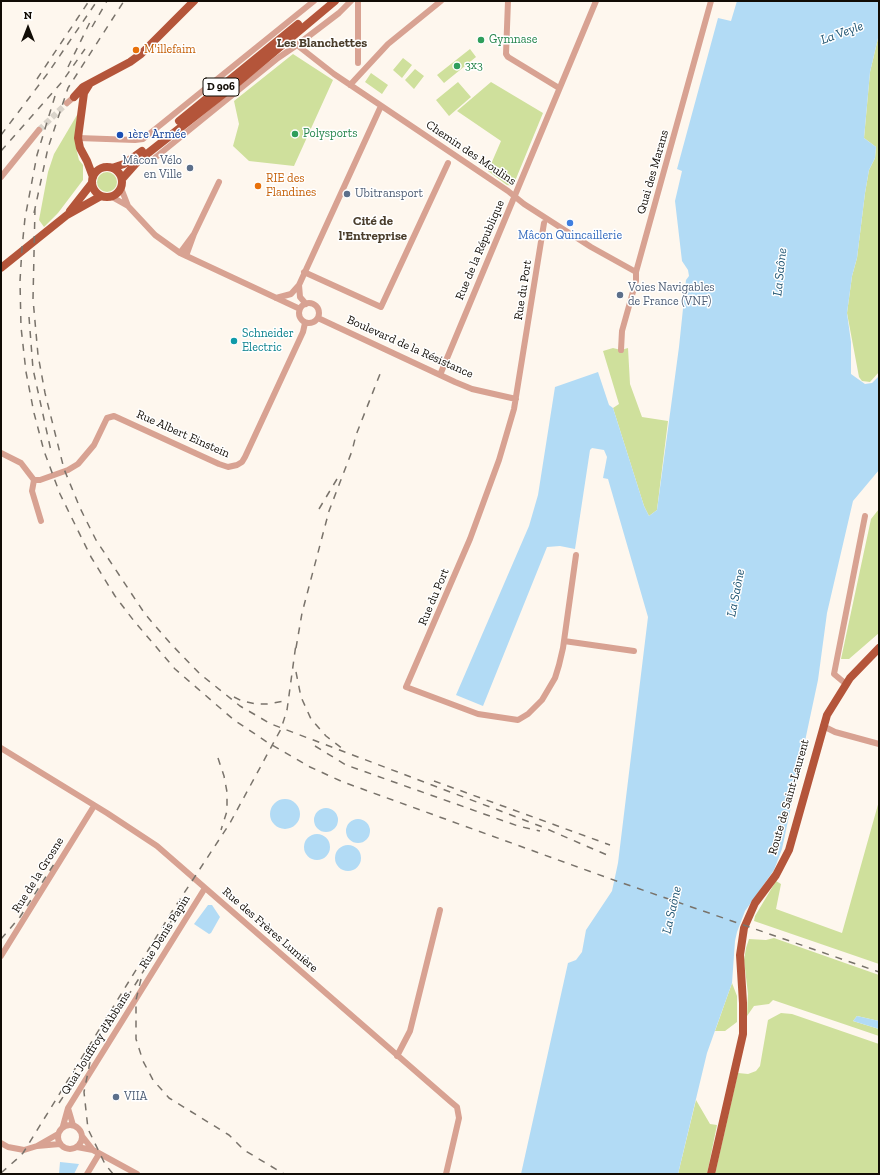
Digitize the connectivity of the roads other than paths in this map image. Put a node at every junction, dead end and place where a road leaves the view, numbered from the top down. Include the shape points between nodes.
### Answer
1 (194, 1) edge
2 (314, 1) edge
3 (327, 1) edge
4 (335, 1) edge
5 (351, 1) edge
6 (358, 1) edge
7 (508, 1) edge
8 (596, 1) edge
9 (711, 1) edge
10 (437, 2) edge
11 (297, 45) junction
12 (358, 63) dead end
13 (89, 85) junction
14 (350, 85) junction
15 (559, 88) junction
16 (74, 97) junction
17 (83, 102) junction
18 (67, 103) tunnel mouth
19 (381, 106) junction
20 (81, 119) junction
21 (39, 130) tunnel mouth
22 (78, 138) junction
23 (87, 161) junction
24 (138, 161) junction
25 (448, 163) dead end
26 (103, 168) junction
27 (112, 168) junction
28 (1, 177) edge
29 (122, 179) junction
30 (93, 180) junction
31 (219, 182) dead end
32 (121, 188) junction
33 (101, 196) junction
34 (515, 196) junction
35 (112, 197) junction
36 (128, 206) junction
37 (67, 215) junction
38 (544, 223) dead end
39 (194, 234) junction
40 (180, 253) junction
41 (186, 256) junction
42 (1, 268) edge
43 (304, 272) junction
44 (636, 272) junction
45 (299, 285) junction
46 (275, 298) junction
47 (306, 304) junction
48 (300, 309) junction
49 (318, 318) junction
50 (305, 323) junction
51 (621, 350) dead end
52 (440, 375) junction
53 (516, 399) junction
54 (1, 453) edge
55 (34, 480) junction
56 (865, 516) dead end
57 (41, 520) dead end
58 (576, 555) dead end
59 (564, 641) junction
60 (879, 648) edge
61 (634, 651) dead end
62 (846, 684) junction
63 (823, 726) junction
64 (879, 744) edge
65 (1, 748) edge
66 (94, 806) junction
67 (205, 888) junction
68 (440, 910) dead end
69 (1, 956) edge
70 (143, 988) joint
71 (397, 1056) junction
72 (68, 1108) junction
73 (73, 1124) junction
74 (63, 1126) junction
75 (58, 1134) junction
76 (82, 1136) junction
77 (1, 1143) edge
78 (60, 1144) junction
79 (37, 1146) junction
80 (76, 1147) junction
81 (94, 1150) junction
82 (99, 1154) junction
83 (87, 1174) edge
84 (138, 1174) edge
85 (446, 1174) edge
86 (711, 1174) edge

1 - 13 main road via 141,54
2 - 22 street via 143,139
3 - 27 main road, D 906 via 134,157
4 - 24 main road, D 906 via 236,84
5 - 11 street
6 - 12 street
7 - 15 street via 506,54
8 - 15 street, Rue de la République
9 - 44 street, Quai des Marans
10 - 14 street via 388,44
11 - 14 street, Chemin des Moulins
11 - 24 street via 151,161
13 - 16 main road via 80,89
13 - 17 main road via 85,90
14 - 19 street, Chemin des Moulins
15 - 34 street, Rue de la République
16 - 17 main road
16 - 18 street
16 - 20 main road
17 - 20 main road
19 - 34 street, Chemin des Moulins
19 - 43 street
20 - 22 main road
21 - 28 street
22 - 23 main road
23 - 26 main road
23 - 30 main road
24 - 29 main road, D 906
25 - 43 street via 383,305 379,306
26 - 27 main road
26 - 30 main road
27 - 29 main road via 119,172
29 - 32 main road
30 - 33 main road via 95,191
30 - 37 main road
31 - 39 street
32 - 35 main road
32 - 36 street
33 - 35 main road
33 - 37 main road
34 - 44 street, Chemin des Moulins via 591,247
34 - 52 street, Rue de la République
35 - 36 street
36 - 40 street via 155,235
37 - 42 main road
38 - 53 street, Rue du Port
39 - 40 street
39 - 41 street
40 - 41 street
41 - 46 street
43 - 45 street
44 - 51 street, Quai des Marans via 636,281 622,330
45 - 46 street via 291,294
45 - 47 street via 300,297
46 - 48 street
47 - 48 street
47 - 49 street via 317,307
48 - 50 street via 299,316
49 - 50 street via 312,323
49 - 52 street, Boulevard de la Résistance
50 - 55 street, Rue Albert Einstein via 245,457 237,465 228,467 219,464 114,416 105,421 94,445 78,464 68,470
52 - 53 street, Boulevard de la Résistance via 472,388
53 - 59 street, Rue du Port via 490,488 406,687 462,709 518,720 535,708 555,678
54 - 55 street via 21,463
55 - 57 street via 32,491
56 - 62 street via 834,674
58 - 59 street, Rue du Port
59 - 61 street
60 - 62 main road, Route de Saint-Laurent
62 - 63 main road, Route de Saint-Laurent
63 - 64 street via 835,732
63 - 86 main road, Route de Saint-Laurent via 789,850 776,875 751,909 743,933 740,962 743,1034
65 - 66 street, Rue des Frères Lumière
66 - 67 street, Rue des Frères Lumière via 157,846
66 - 69 street, Rue de la Grosne
67 - 70 street, Rue Denis Papin
67 - 71 street, Rue des Frères Lumière
68 - 71 street via 410,1031
70 - 72 street, Quai Jouffroy d'Abbans
71 - 85 street, Rue des Frères Lumière via 457,1107 459,1118
72 - 73 street, Quai Jouffroy d'Abbans
72 - 74 street, Quai Jouffroy d'Abbans
73 - 74 street
73 - 76 street via 80,1129
74 - 75 street
75 - 78 street
75 - 79 street
76 - 80 street
76 - 81 street
77 - 79 street via 24,1150
78 - 79 street
78 - 80 street via 69,1149
80 - 81 street
81 - 82 street
82 - 83 street
82 - 84 street

